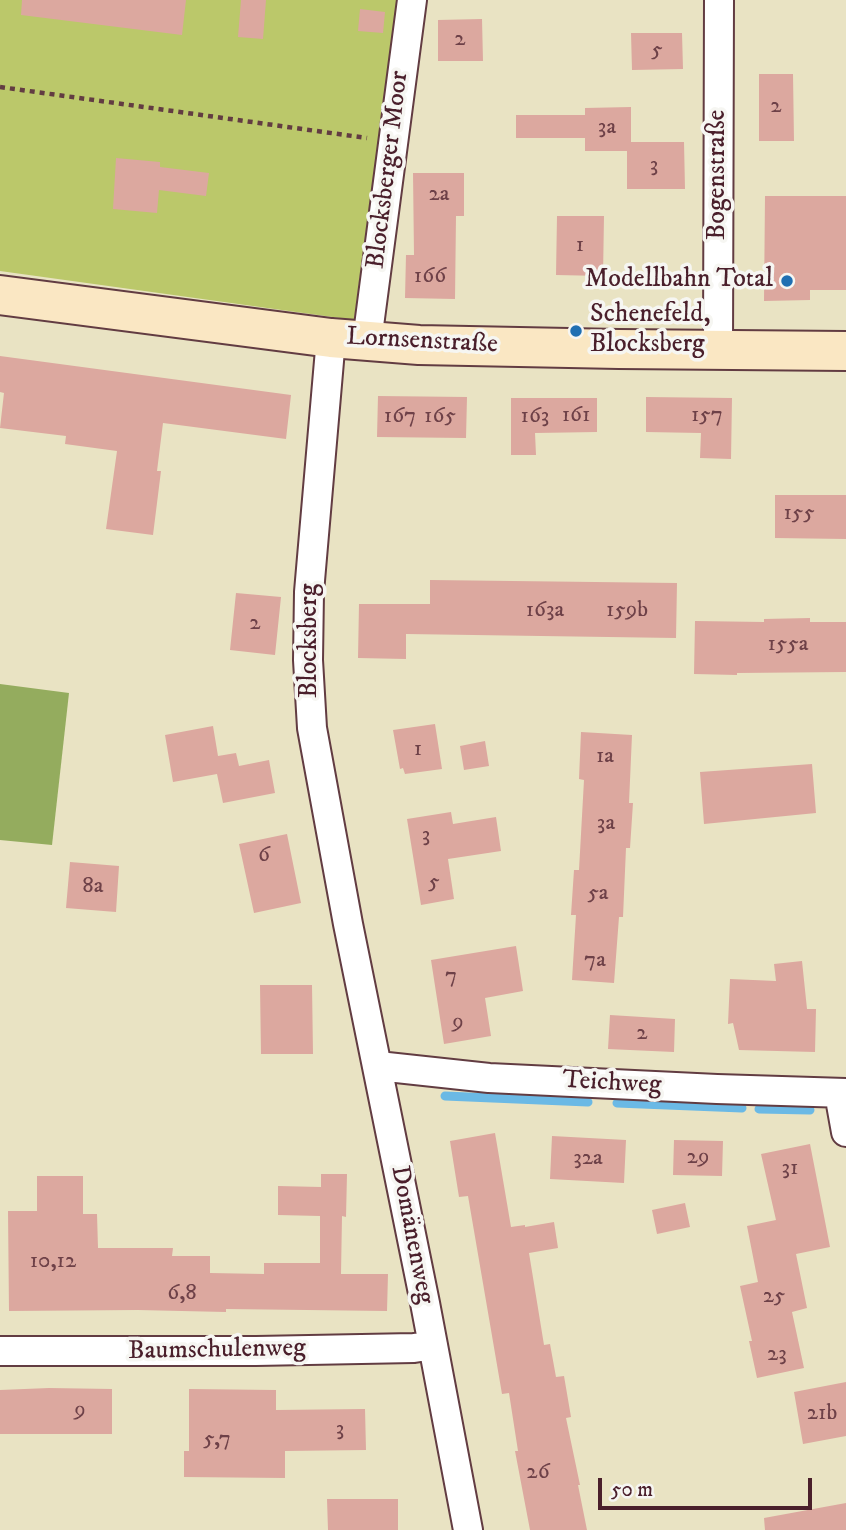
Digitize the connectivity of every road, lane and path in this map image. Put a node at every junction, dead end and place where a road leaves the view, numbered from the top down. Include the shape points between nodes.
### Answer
1 (412, 0) edge
2 (719, 0) edge
3 (0, 87) edge
4 (393, 142) junction
5 (0, 295) edge
6 (349, 339) junction
7 (718, 350) junction
8 (846, 351) edge
9 (351, 941) joint
10 (378, 1066) junction
11 (842, 1093) edge
12 (846, 1132) edge
13 (433, 1345) junction
14 (0, 1352) edge
15 (468, 1530) edge

1 - 4 street, Blocksberger Moor
2 - 7 street, Bogenstraße
3 - 4 path
4 - 6 street, Blocksberger Moor
5 - 6 street, Lornsenstraße
6 - 7 street, Lornsenstraße via 419,345
6 - 9 street, Blocksberg via 310,581 308,660 312,728
7 - 8 street, Lornsenstraße
9 - 10 street, Domänenweg
10 - 11 street, Teichweg via 489,1078
10 - 13 street, Domänenweg
11 - 12 street
13 - 14 street, Baumschulenweg
13 - 15 street, Domänenweg

